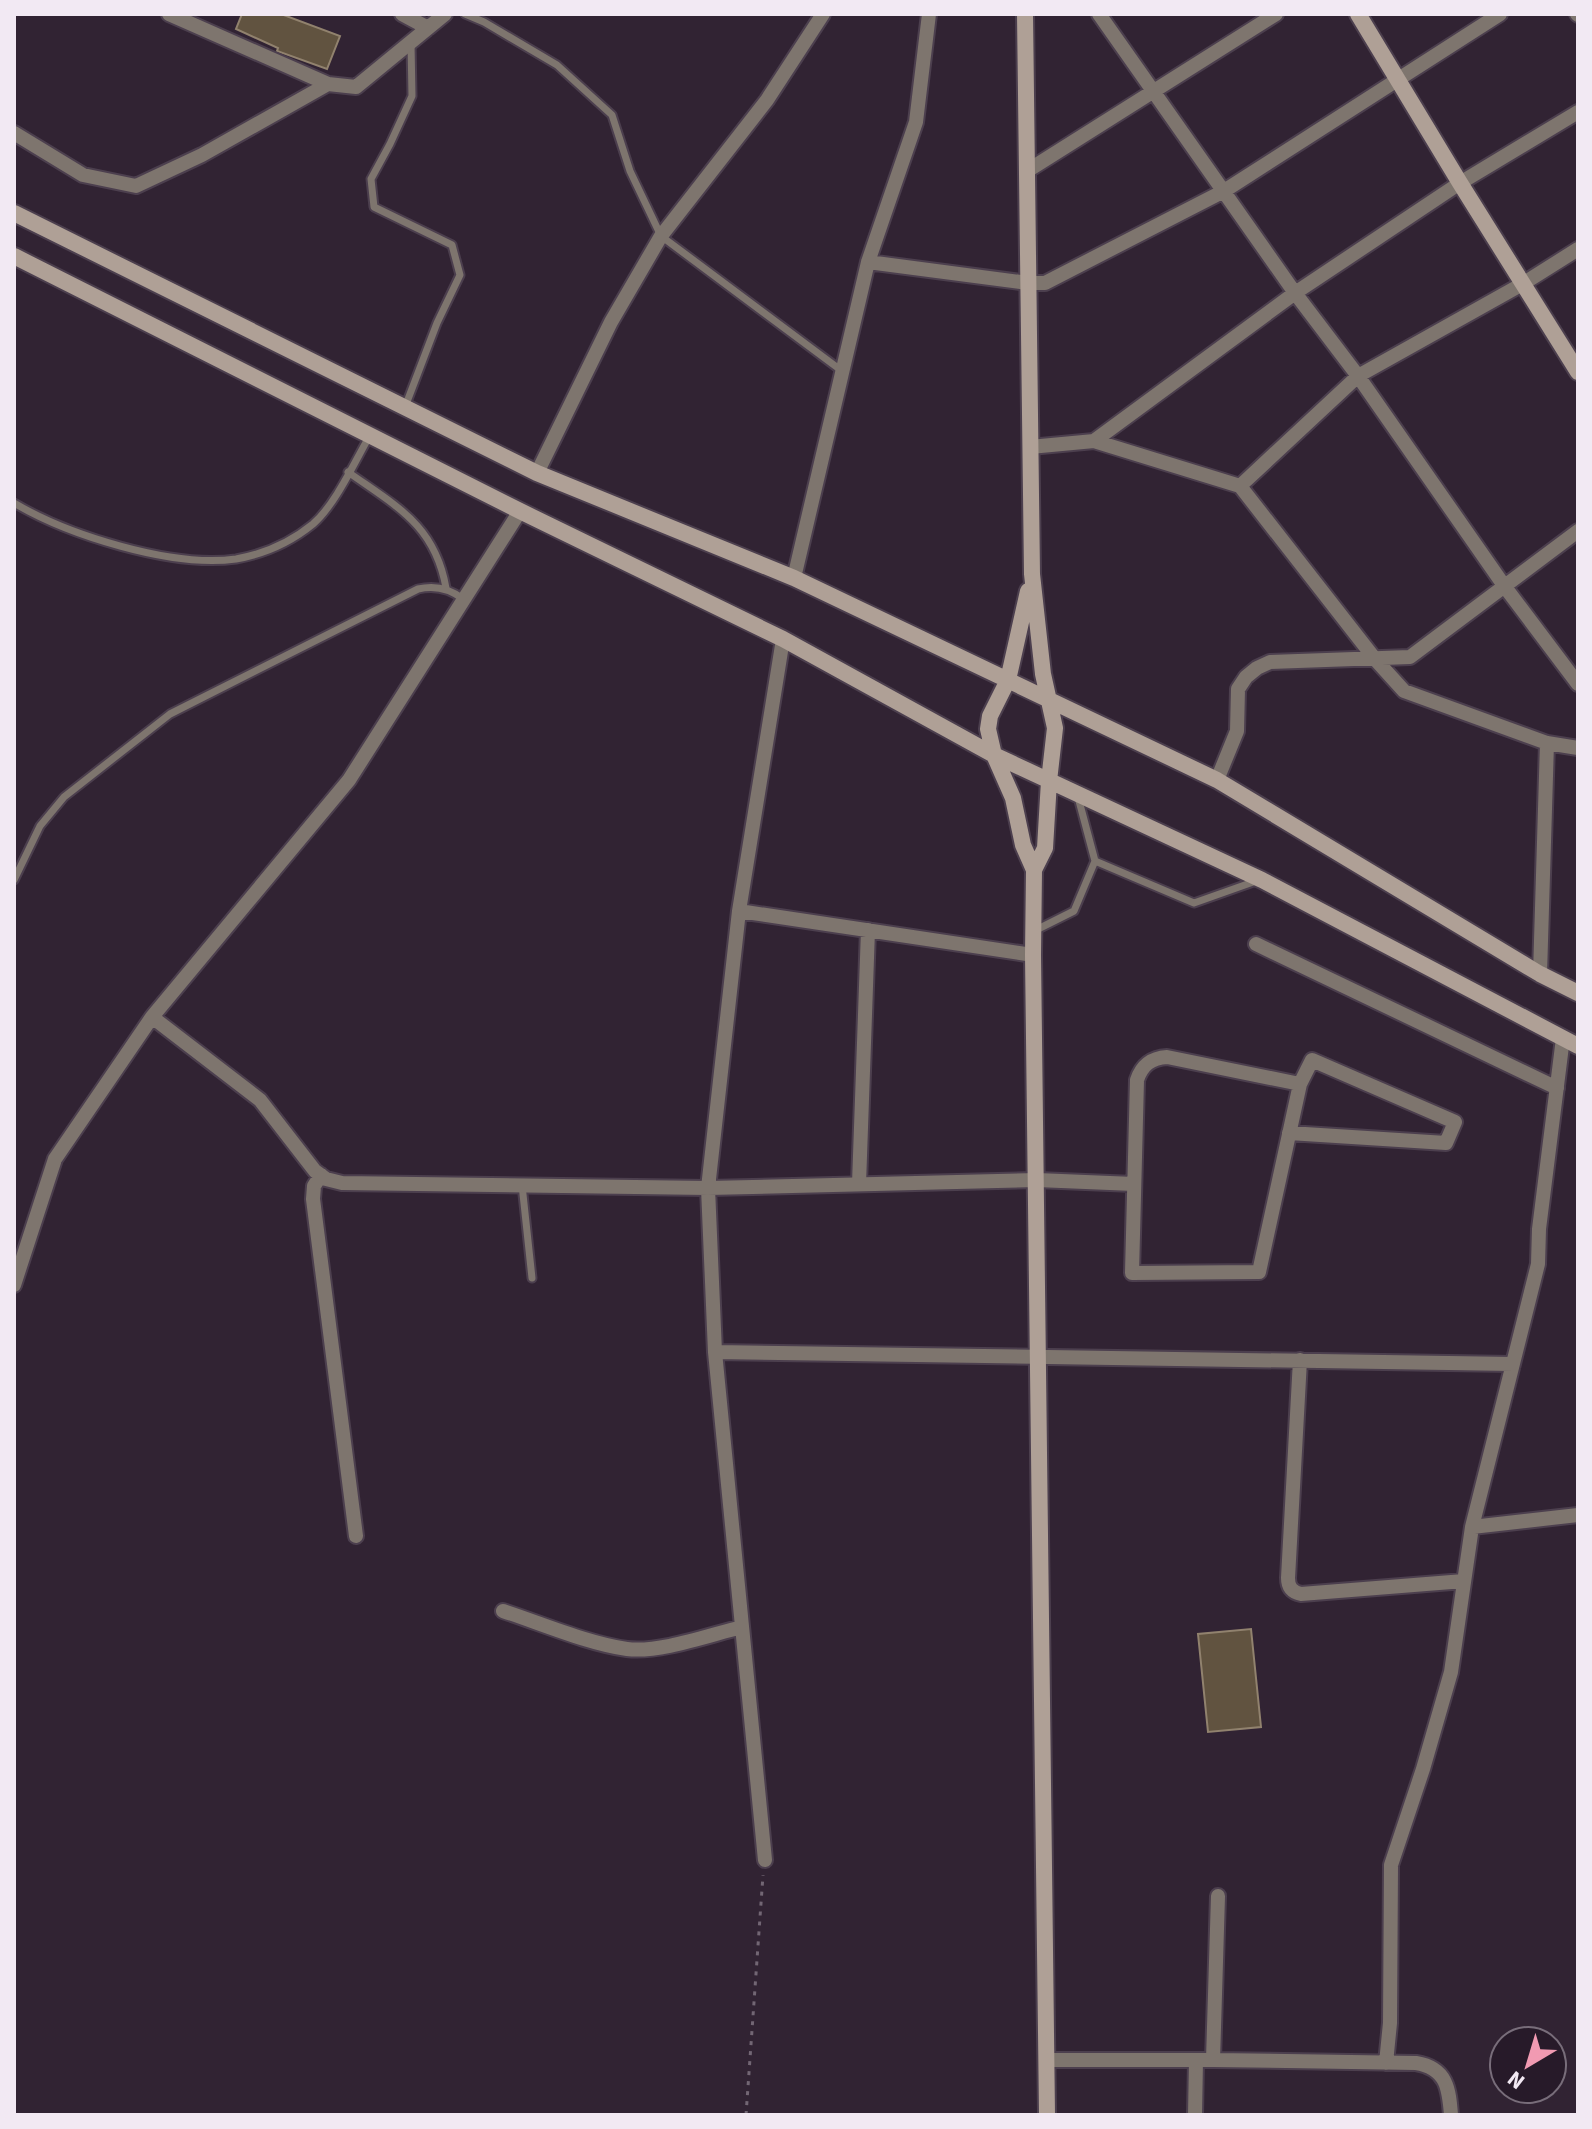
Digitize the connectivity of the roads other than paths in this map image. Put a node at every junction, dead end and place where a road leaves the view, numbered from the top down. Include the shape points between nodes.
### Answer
1 (169, 14) edge
2 (402, 14) edge
3 (445, 14) edge
4 (465, 14) edge
5 (823, 14) edge
6 (929, 14) edge
7 (1025, 14) edge
8 (1099, 14) edge
9 (1276, 14) edge
10 (1358, 14) edge
11 (1500, 14) edge
12 (428, 28) junction
13 (411, 42) junction
14 (1398, 81) junction
15 (328, 84) junction
16 (1154, 91) junction
17 (1578, 112) edge
18 (14, 133) edge
19 (1027, 171) junction
20 (1460, 183) junction
21 (1224, 191) junction
22 (14, 213) edge
23 (661, 236) junction
24 (1578, 249) edge
25 (14, 256) edge
26 (868, 262) junction
27 (1028, 283) junction
28 (1524, 283) junction
29 (1295, 293) junction
30 (842, 371) junction
31 (1578, 372) edge
32 (1358, 376) junction
33 (405, 407) junction
34 (370, 435) junction
35 (1094, 441) junction
36 (1030, 447) junction
37 (348, 472) junction
38 (537, 473) junction
39 (1240, 486) junction
40 (14, 503) edge
41 (520, 511) junction
42 (1578, 531) edge
43 (1032, 574) junction
44 (794, 578) junction
45 (1505, 587) junction
46 (446, 588) junction
47 (463, 599) junction
48 (783, 639) junction
49 (1375, 659) junction
50 (1008, 680) junction
51 (1578, 684) edge
52 (1051, 701) junction
53 (1547, 743) junction
54 (1578, 748) edge
55 (994, 755) junction
56 (1217, 780) junction
57 (1049, 781) junction
58 (1078, 794) junction
59 (1095, 861) junction
60 (1034, 870) junction
61 (14, 880) edge
62 (1262, 880) junction
63 (739, 911) junction
64 (868, 930) junction
65 (1034, 931) junction
66 (1256, 944) dead end
67 (1033, 955) junction
68 (1540, 974) junction
69 (1578, 993) edge
70 (152, 1017) junction
71 (1571, 1042) edge
72 (1300, 1084) junction
73 (1557, 1088) junction
74 (1289, 1133) junction
75 (321, 1175) junction
76 (1037, 1180) junction
77 (859, 1184) junction
78 (1134, 1184) junction
79 (522, 1185) junction
80 (708, 1188) junction
81 (532, 1278) dead end
82 (14, 1285) edge
83 (715, 1352) junction
84 (1037, 1356) junction
85 (1300, 1360) junction
86 (1513, 1364) junction
87 (1578, 1515) edge
88 (1472, 1527) junction
89 (356, 1536) dead end
90 (1464, 1581) junction
91 (503, 1611) dead end
92 (742, 1627) junction
93 (765, 1860) road end
94 (1218, 1896) dead end
95 (1046, 2060) junction
96 (1196, 2060) junction
97 (1213, 2060) junction
98 (1386, 2063) junction
99 (1047, 2115) edge
100 (1195, 2115) edge
101 (1451, 2115) edge

1 - 15 street
2 - 12 street
3 - 12 street
4 - 23 lane via 557,65 612,115 630,171
5 - 23 street via 767,100
6 - 26 street via 916,122
7 - 19 main road
8 - 16 street
9 - 16 street
10 - 14 main road
11 - 14 street
12 - 13 street
13 - 15 street via 356,87
13 - 33 lane via 412,96 371,179 374,207 452,245 460,275
14 - 20 main road
14 - 21 street
15 - 18 street via 136,186 83,175
16 - 19 street
16 - 21 street
17 - 20 street
19 - 27 main road
20 - 28 main road
20 - 29 street
21 - 27 street via 1045,283
21 - 29 street
22 - 33 main road
23 - 30 lane
23 - 38 street via 611,322
24 - 28 street
25 - 34 main road
26 - 27 street
26 - 30 street
27 - 36 main road
28 - 31 main road
28 - 32 street
29 - 32 street
29 - 35 street
30 - 44 street
32 - 39 street
32 - 45 street
33 - 38 main road
34 - 37 lane
34 - 41 main road
35 - 36 street
35 - 39 street
36 - 43 main road
37 - 40 lane via 324,513 302,532 255,555 227,559 199,560 96,539
37 - 46 lane via 425,535
38 - 44 main road
39 - 49 street
41 - 47 street
41 - 48 main road
42 - 45 street
43 - 50 main road
43 - 52 main road
44 - 50 main road
45 - 49 street via 1410,657
45 - 51 street
46 - 47 lane
46 - 61 lane via 418,589 170,714 64,797 40,826
47 - 70 street via 349,780
48 - 55 main road
48 - 63 street
49 - 53 street via 1404,691
49 - 56 street via 1270,662 1257,668 1238,689 1237,731
50 - 52 main road
50 - 55 main road via 990,716
52 - 56 main road
52 - 57 main road via 1055,728
53 - 54 street
53 - 68 street
55 - 57 main road
55 - 60 main road
56 - 68 main road
57 - 58 main road
57 - 60 main road via 1045,848
58 - 59 lane
58 - 62 main road
59 - 62 lane via 1194,903
59 - 65 lane via 1074,911
60 - 65 main road
62 - 71 main road
63 - 64 street
63 - 80 street
64 - 67 street
64 - 77 street
65 - 67 main road
66 - 73 street
67 - 76 main road
68 - 69 main road
70 - 75 street via 260,1100
70 - 82 street via 55,1159
71 - 73 street
72 - 74 street
72 - 74 street via 1312,1060 1455,1122 1446,1143
72 - 78 street via 1167,1057 1151,1061 1137,1080
73 - 86 street via 1538,1264
74 - 78 street via 1259,1272 1132,1273
75 - 79 street via 342,1183
75 - 89 street via 313,1199
76 - 77 street
76 - 78 street
76 - 84 main road
77 - 80 street
79 - 80 street
79 - 81 lane
80 - 83 street
83 - 84 street
83 - 92 street
84 - 85 street
84 - 95 main road
85 - 86 street
85 - 90 street via 1290,1587 1301,1594
86 - 88 street
87 - 88 street
88 - 90 street
90 - 98 street via 1451,1672 1391,1865
91 - 92 street via 628,1649 655,1648
92 - 93 street
94 - 97 street
95 - 96 street
95 - 99 main road
96 - 97 street
96 - 100 street
97 - 98 street
98 - 101 street via 1425,2065 1440,2073

